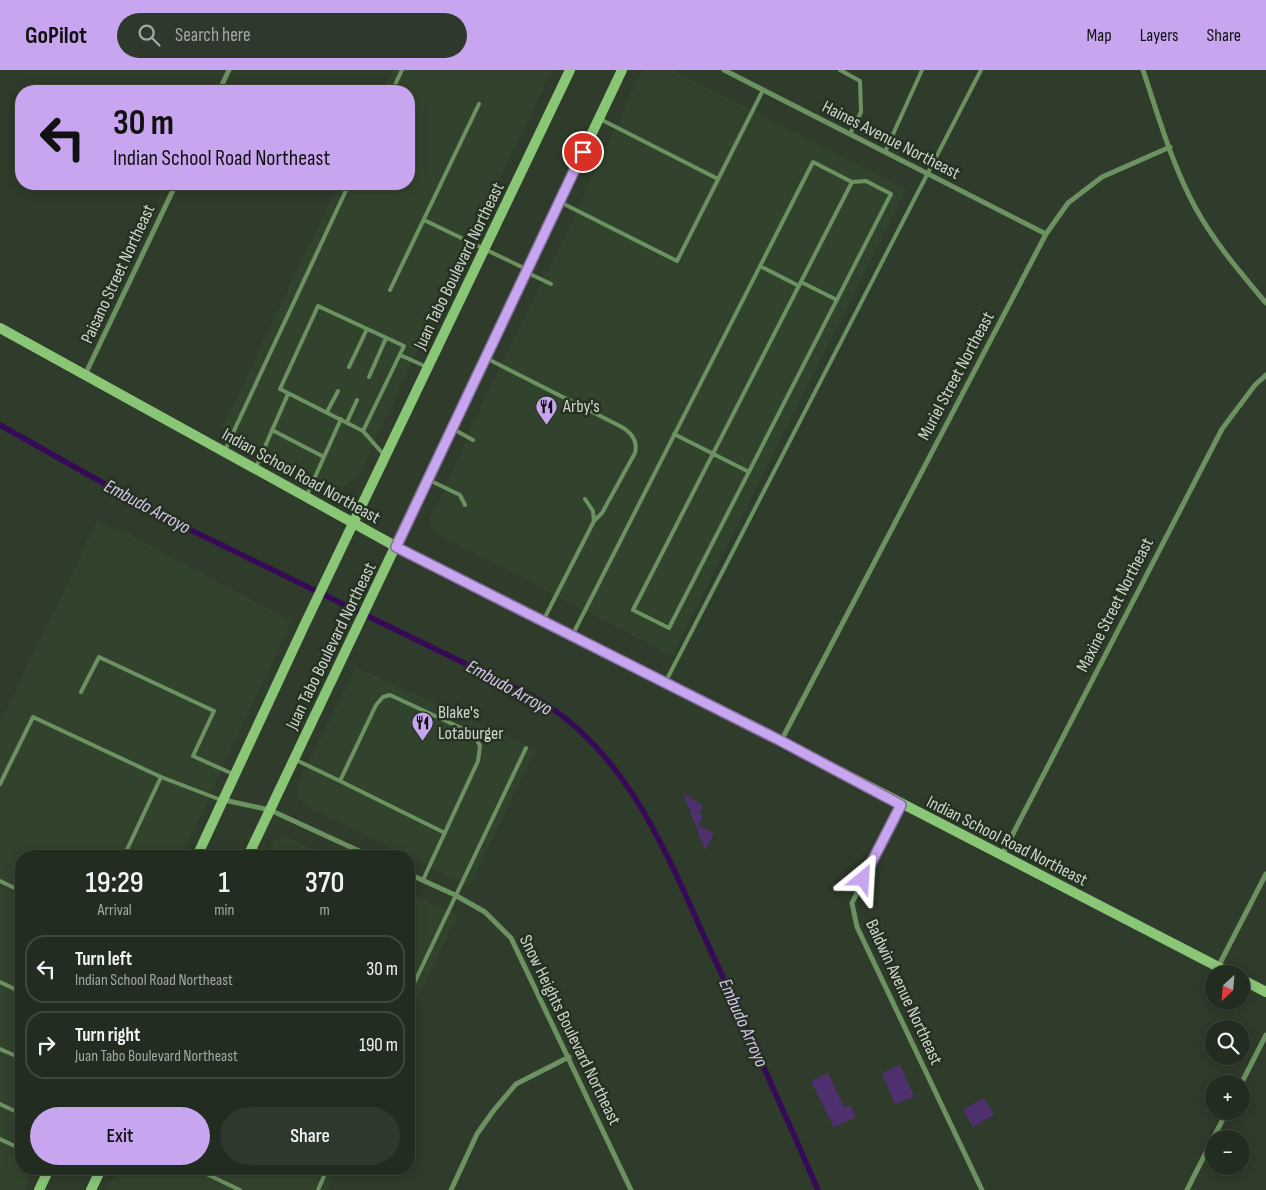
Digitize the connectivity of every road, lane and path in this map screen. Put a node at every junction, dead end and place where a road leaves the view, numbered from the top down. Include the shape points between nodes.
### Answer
1 (230, 70) edge
2 (402, 70) edge
3 (570, 70) edge
4 (622, 70) edge
5 (724, 70) edge
6 (840, 70) edge
7 (922, 70) edge
8 (981, 70) edge
9 (1142, 70) edge
10 (222, 85) edge
11 (395, 85) edge
12 (763, 90) junction
13 (479, 104) dead end
14 (599, 119) junction
15 (850, 134) junction
16 (1170, 147) junction
17 (885, 152) junction
18 (928, 174) junction
19 (718, 179) junction
20 (852, 182) junction
21 (173, 190) edge
22 (346, 190) edge
23 (560, 202) junction
24 (424, 220) junction
25 (1046, 234) junction
26 (485, 250) junction
27 (760, 266) junction
28 (527, 271) junction
29 (551, 284) dead end
30 (800, 284) junction
31 (390, 290) dead end
32 (837, 300) junction
33 (1266, 303) edge
34 (0, 328) edge
35 (367, 329) junction
36 (386, 338) junction
37 (400, 355) junction
38 (486, 358) junction
39 (349, 367) dead end
40 (428, 368) junction
41 (1266, 374) edge
42 (85, 375) junction
43 (369, 376) dead end
44 (338, 391) dead end
45 (288, 394) junction
46 (357, 400) dead end
47 (327, 412) junction
48 (341, 419) junction
49 (348, 422) junction
50 (453, 429) junction
51 (272, 430) junction
52 (362, 431) junction
53 (674, 434) junction
54 (472, 440) dead end
55 (224, 452) junction
56 (713, 454) junction
57 (324, 457) junction
58 (386, 457) junction
59 (255, 469) junction
60 (749, 472) junction
61 (429, 480) junction
62 (306, 497) junction
63 (585, 499) dead end
64 (465, 505) dead end
65 (594, 521) junction
66 (354, 524) junction
67 (396, 547) junction
68 (543, 621) junction
69 (572, 636) junction
70 (665, 683) junction
71 (81, 692) dead end
72 (781, 741) junction
73 (526, 748) dead end
74 (294, 759) junction
75 (235, 775) junction
76 (161, 777) junction
77 (340, 781) junction
78 (0, 784) edge
79 (224, 800) junction
80 (901, 805) junction
81 (270, 810) junction
82 (445, 832) junction
83 (127, 850) edge
84 (200, 850) edge
85 (251, 850) edge
86 (357, 850) edge
87 (1002, 856) junction
88 (1266, 874) edge
89 (415, 877) edge
90 (423, 880) junction
91 (0, 881) edge
92 (15, 888) edge
93 (455, 895) junction
94 (1214, 965) edge
95 (1219, 965) edge
96 (415, 981) edge
97 (0, 982) edge
98 (1250, 984) edge
99 (15, 989) edge
100 (1266, 992) edge
101 (1266, 1035) edge
102 (0, 1049) edge
103 (15, 1055) edge
104 (569, 1057) junction
105 (1246, 1075) edge
106 (0, 1104) edge
107 (15, 1111) edge
108 (1222, 1120) edge
109 (0, 1140) edge
110 (15, 1146) edge
111 (47, 1175) edge
112 (98, 1175) edge
113 (209, 1175) edge
114 (324, 1175) edge
115 (40, 1190) edge
116 (91, 1190) edge
117 (240, 1190) edge
118 (318, 1190) edge
119 (451, 1190) edge
120 (631, 1190) edge
121 (982, 1190) edge
122 (1187, 1190) edge

1 - 10 street
2 - 11 lane
3 - 26 main road, Juan Tabo Boulevard Northeast
4 - 14 main road, Juan Tabo Boulevard Northeast
5 - 12 street, Haines Avenue Northeast
6 - 15 lane via 860,80 861,112
7 - 17 lane
8 - 18 lane
9 - 16 street
12 - 15 street, Haines Avenue Northeast
12 - 19 lane
13 - 24 lane
14 - 19 lane
14 - 23 main road, Juan Tabo Boulevard Northeast
15 - 17 street, Haines Avenue Northeast
16 - 25 street, Muriel Street Northeast via 1102,177 1068,203
16 - 33 street via 1199,214 1224,253
17 - 18 street, Haines Avenue Northeast
18 - 25 street, Haines Avenue Northeast
18 - 70 lane
19 - 23 lane via 678,261
20 - 27 lane via 813,162
20 - 30 lane
20 - 32 lane via 866,181 891,194
21 - 42 street, Paisano Street Northeast
22 - 55 lane
23 - 28 main road, Juan Tabo Boulevard Northeast
24 - 26 lane
24 - 31 lane
25 - 72 street, Muriel Street Northeast
26 - 28 lane
26 - 40 main road, Juan Tabo Boulevard Northeast
27 - 30 lane
27 - 53 lane
28 - 29 lane
28 - 38 main road, Juan Tabo Boulevard Northeast
30 - 32 lane
30 - 56 lane
32 - 60 lane
34 - 42 main road, Indian School Road Northeast
35 - 36 lane
35 - 39 lane
35 - 45 lane via 318,306 280,389
36 - 37 lane via 404,346
36 - 43 lane
37 - 40 lane
37 - 52 lane
38 - 50 main road, Juan Tabo Boulevard Northeast
38 - 65 lane via 620,426 634,438 635,454 602,513
40 - 58 main road, Juan Tabo Boulevard Northeast
41 - 87 street, Maxine Street Northeast via 1222,429
42 - 55 main road, Indian School Road Northeast
44 - 47 lane
45 - 47 lane
45 - 51 lane
46 - 49 lane
47 - 48 lane
48 - 49 lane
48 - 57 lane
49 - 52 lane
50 - 54 lane
50 - 61 main road, Juan Tabo Boulevard Northeast
51 - 57 lane
51 - 59 lane
52 - 58 lane
53 - 56 lane
53 - 69 lane
55 - 59 main road, Indian School Road Northeast
56 - 60 lane
56 - 60 lane via 633,610 669,628
57 - 62 lane
58 - 66 main road, Juan Tabo Boulevard Northeast
59 - 62 main road, Indian School Road Northeast
61 - 64 lane via 460,495
61 - 67 main road, Juan Tabo Boulevard Northeast
62 - 66 main road, Indian School Road Northeast
63 - 65 lane via 593,511
65 - 68 lane
66 - 67 main road, Indian School Road Northeast
66 - 75 main road, Juan Tabo Boulevard Northeast
67 - 68 main road, Indian School Road Northeast
67 - 74 main road, Juan Tabo Boulevard Northeast
68 - 69 main road, Indian School Road Northeast
69 - 70 main road, Indian School Road Northeast
70 - 72 main road, Indian School Road Northeast
71 - 75 lane via 99,658 214,711 193,756
72 - 80 main road, Indian School Road Northeast
73 - 93 lane
74 - 77 lane
74 - 81 main road, Juan Tabo Boulevard Northeast
75 - 79 main road, Juan Tabo Boulevard Northeast
76 - 78 lane via 33,717
76 - 79 lane
76 - 83 lane
77 - 82 lane
77 - 82 lane via 376,705 383,697 390,695 474,734 480,746 478,761
79 - 81 street
79 - 84 main road, Juan Tabo Boulevard Northeast
80 - 87 main road, Indian School Road Northeast
80 - 121 street, Baldwin Avenue Northeast via 852,903 857,927
81 - 85 main road, Juan Tabo Boulevard Northeast
81 - 86 street
82 - 90 lane
87 - 94 main road, Indian School Road Northeast
88 - 95 street
89 - 90 street, Snow Heights Boulevard Northeast
90 - 93 street, Snow Heights Boulevard Northeast
91 - 92 lane
93 - 96 lane
93 - 104 street, Snow Heights Boulevard Northeast via 485,912 511,938
97 - 99 lane
98 - 100 main road
101 - 105 street
102 - 103 lane
104 - 119 street via 516,1084 477,1134
104 - 120 street, Snow Heights Boulevard Northeast
106 - 107 lane
108 - 122 street
109 - 110 lane
111 - 115 main road
112 - 116 main road
113 - 117 lane
114 - 118 lane

